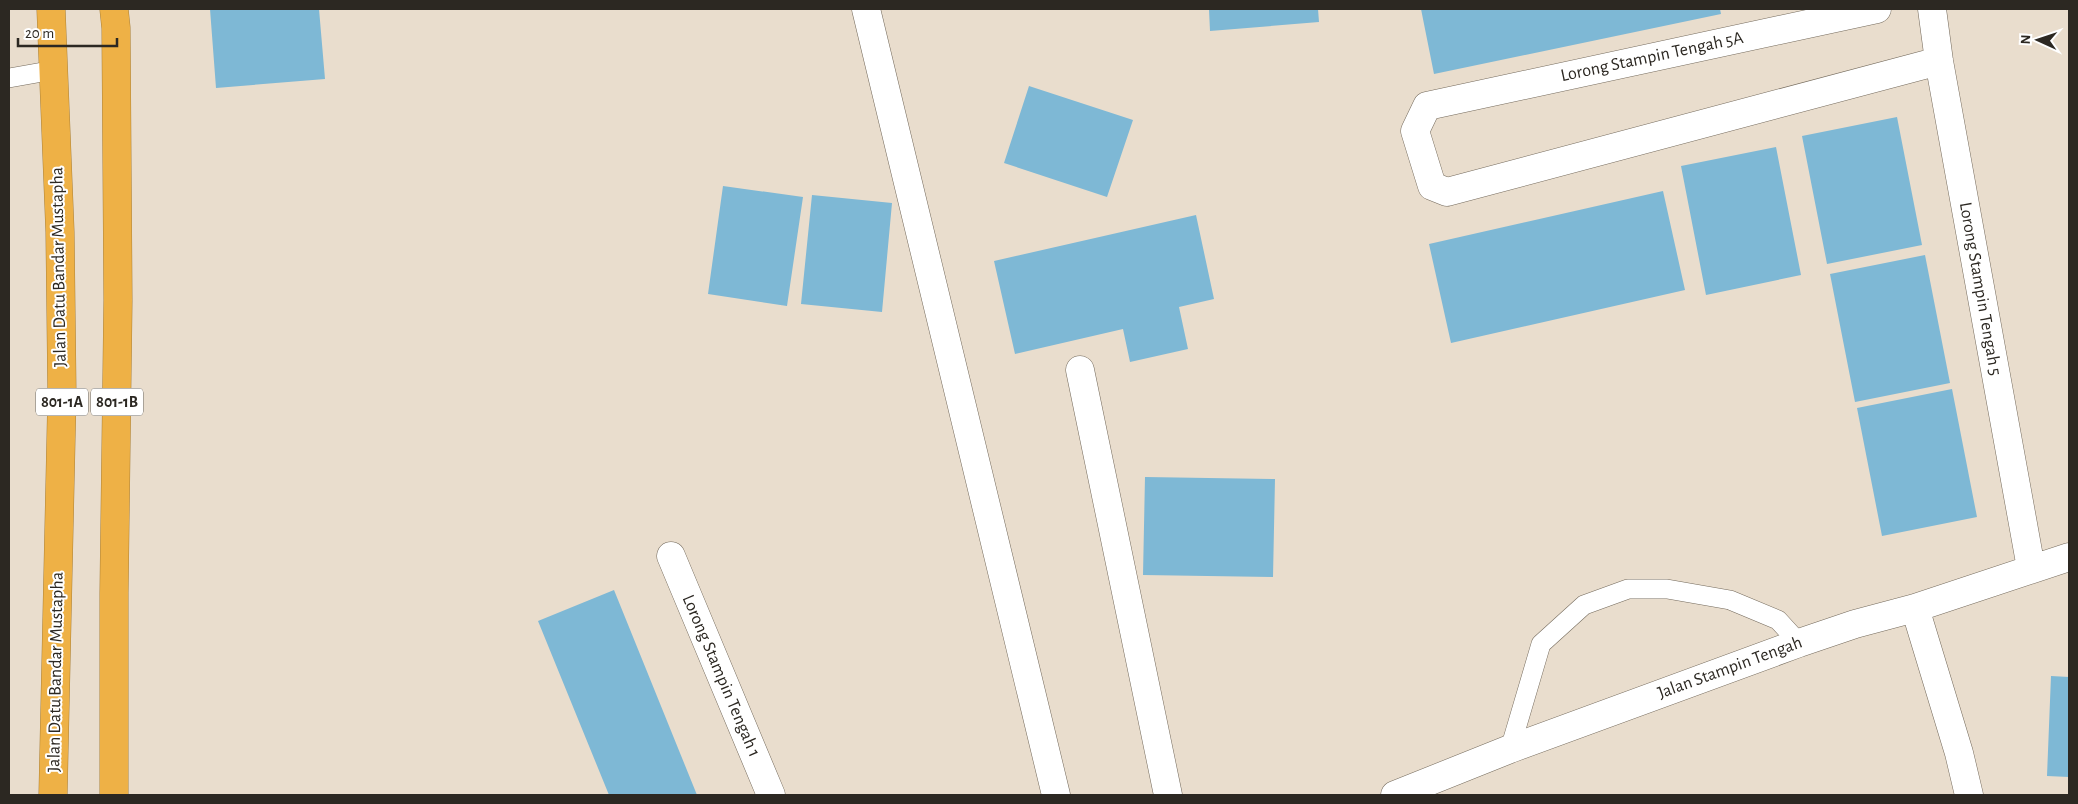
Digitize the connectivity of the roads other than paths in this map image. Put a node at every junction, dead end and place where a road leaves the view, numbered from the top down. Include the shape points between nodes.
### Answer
1 (51, 9) edge
2 (114, 9) edge
3 (866, 9) edge
4 (1877, 9) edge
5 (1932, 9) edge
6 (1939, 60) junction
7 (54, 70) junction
8 (9, 78) edge
9 (1080, 370) dead end
10 (671, 556) dead end
11 (2069, 557) edge
12 (2031, 568) junction
13 (1915, 608) junction
14 (1799, 643) junction
15 (1510, 749) junction
16 (53, 795) edge
17 (114, 795) edge
18 (772, 795) edge
19 (1056, 795) edge
20 (1168, 795) edge
21 (1395, 795) edge
22 (1969, 795) edge

1 - 7 highway, Jalan Datu Bandar Mustapha / 801-1A
2 - 17 highway, 801-1B via 118,300
3 - 19 street
4 - 6 street, Lorong Stampin Tengah 5A via 1427,106 1415,131 1432,186 1447,192
5 - 6 street, Lorong Stampin Tengah 5
6 - 12 street, Lorong Stampin Tengah 5
7 - 8 lane
7 - 16 highway, Jalan Datu Bandar Mustapha / 801-1A via 62,394
9 - 20 street
10 - 18 street, Lorong Stampin Tengah 1
11 - 12 street, Jalan Stampin Tengah
12 - 13 street, Jalan Stampin Tengah
13 - 14 street, Jalan Stampin Tengah
13 - 22 street
14 - 15 street, Jalan Stampin Tengah
14 - 15 lane via 1778,620 1730,600 1667,589 1628,589 1584,605 1541,644
15 - 21 street, Jalan Stampin Tengah

